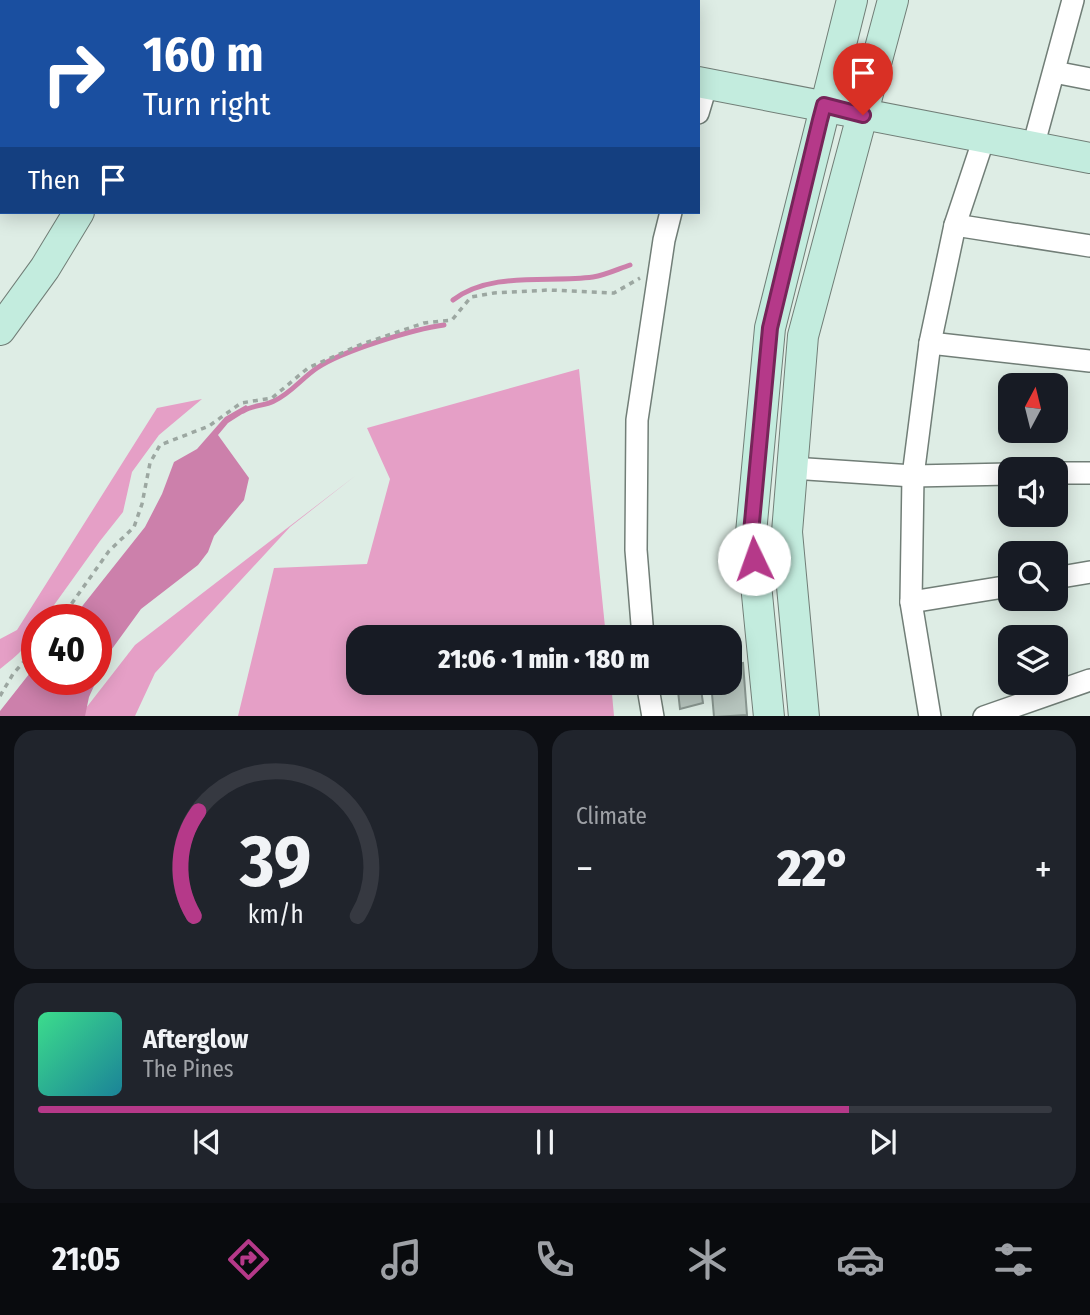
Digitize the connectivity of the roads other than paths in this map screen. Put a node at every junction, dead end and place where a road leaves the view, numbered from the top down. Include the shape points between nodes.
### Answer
1 (852, 0) edge
2 (893, 0) edge
3 (1073, 0) edge
4 (1054, 72) junction
5 (1090, 79) edge
6 (702, 82) edge
7 (824, 105) junction
8 (863, 115) junction
9 (984, 138) junction
10 (1033, 147) junction
11 (1090, 158) edge
12 (78, 214) edge
13 (671, 214) edge
14 (955, 225) junction
15 (1090, 246) edge
16 (0, 330) edge
17 (930, 343) junction
18 (1090, 361) edge
19 (792, 468) junction
20 (1068, 473) edge
21 (1090, 473) edge
22 (998, 474) edge
23 (913, 475) junction
24 (1090, 572) edge
25 (1068, 576) edge
26 (998, 588) edge
27 (911, 602) junction
28 (642, 625) edge
29 (1090, 680) edge
30 (649, 695) edge
31 (653, 716) edge
32 (769, 716) edge
33 (804, 716) edge
34 (930, 716) edge
35 (984, 716) edge

1 - 7 street
2 - 8 street
3 - 4 street
4 - 5 street
4 - 10 street
6 - 7 street
7 - 8 street
7 - 32 street via 767,355 751,533
8 - 9 street
8 - 19 street via 803,336
9 - 10 street
9 - 14 street
10 - 11 street
12 - 16 street
13 - 28 street via 637,420 636,550
14 - 15 street
14 - 17 street
17 - 18 street
17 - 23 street
19 - 23 street
19 - 33 street via 787,532
20 - 21 street
22 - 23 street
23 - 27 street
24 - 25 street
26 - 27 street
27 - 34 street
29 - 35 street
30 - 31 street

